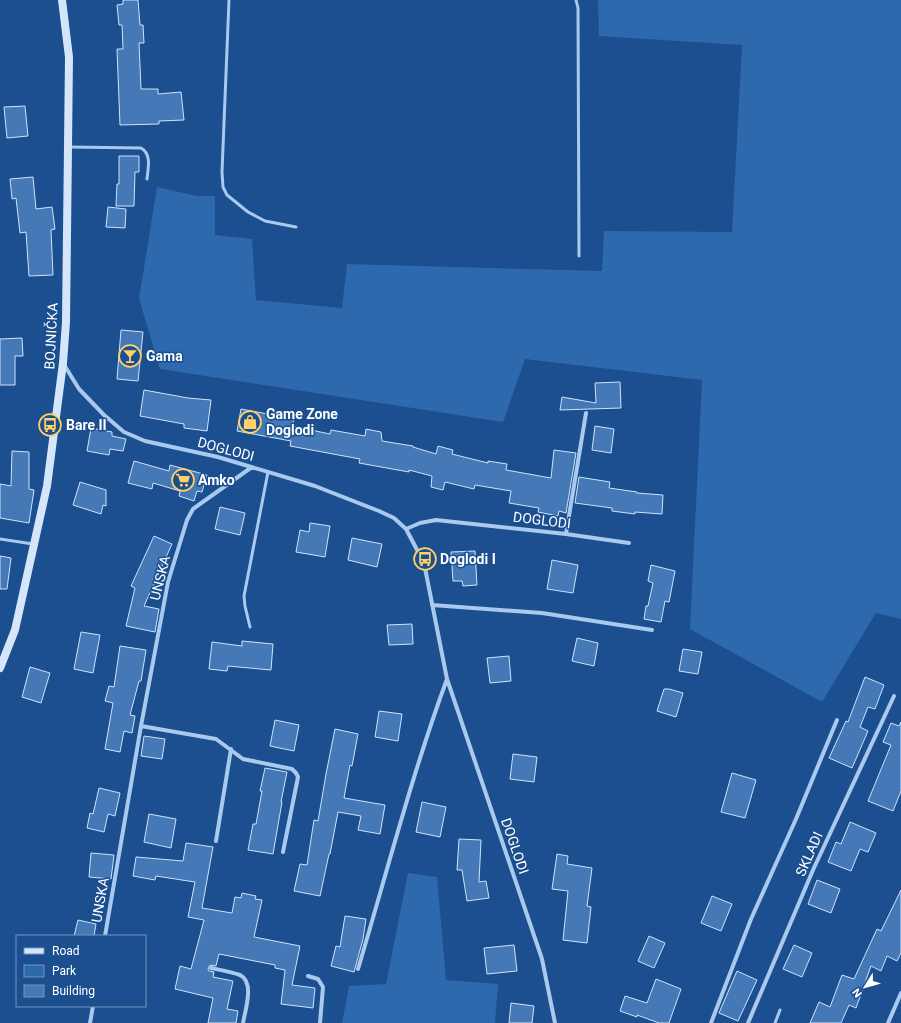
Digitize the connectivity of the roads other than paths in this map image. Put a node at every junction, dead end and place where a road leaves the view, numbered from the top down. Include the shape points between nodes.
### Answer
1 (62, 0) edge
2 (229, 0) edge
3 (576, 0) edge
4 (68, 147) junction
5 (147, 179) dead end
6 (296, 227) dead end
7 (579, 256) dead end
8 (63, 362) junction
9 (586, 413) dead end
10 (252, 466) junction
11 (268, 472) junction
12 (406, 529) junction
13 (566, 534) junction
14 (0, 539) edge
15 (629, 543) dead end
16 (34, 544) junction
17 (432, 605) junction
18 (250, 627) dead end
19 (652, 630) dead end
20 (0, 668) edge
21 (447, 678) junction
22 (894, 696) dead end
23 (837, 720) dead end
24 (141, 726) junction
25 (230, 749) junction
26 (216, 840) dead end
27 (283, 852) dead end
28 (105, 935) edge
29 (211, 968) dead end
30 (358, 968) dead end
31 (308, 976) dead end
32 (901, 993) edge
33 (93, 1007) edge
34 (780, 1010) dead end
35 (90, 1023) edge
36 (243, 1023) edge
37 (320, 1023) edge
38 (555, 1023) edge
39 (712, 1023) edge
40 (748, 1023) edge
41 (775, 1023) edge
42 (888, 1023) edge

1 - 4 main road, BOJNIČKA via 69,57
2 - 6 lane via 223,187 227,195 256,217
3 - 7 lane
4 - 5 lane via 141,148 149,157
4 - 8 main road, BOJNIČKA via 66,322
8 - 10 street, DOGLODI via 79,388 124,432 145,441
8 - 16 main road, BOJNIČKA via 47,486
9 - 13 street
10 - 11 street, DOGLODI
10 - 24 street, UNSKA via 193,509 187,520 168,582
11 - 12 street, DOGLODI via 315,486 379,511 394,518
11 - 18 lane via 244,596
12 - 13 street, DOGLODI via 436,520
12 - 17 street, DOGLODI via 424,563
13 - 15 street, DOGLODI
14 - 16 lane
16 - 20 main road, BOJNIČKA via 15,630
17 - 19 street via 542,613
17 - 21 street, DOGLODI
21 - 30 street via 434,713
21 - 38 street, DOGLODI via 542,960
22 - 40 street, SKLADI via 813,870
23 - 39 street, SKLADI via 751,919
24 - 25 street via 216,739
24 - 28 street, UNSKA
25 - 26 street
25 - 27 street via 243,759 292,769 296,773 298,777
29 - 36 street via 241,976 246,982 248,989
31 - 37 street via 318,979 323,987
32 - 42 street
33 - 35 street
34 - 41 lane

